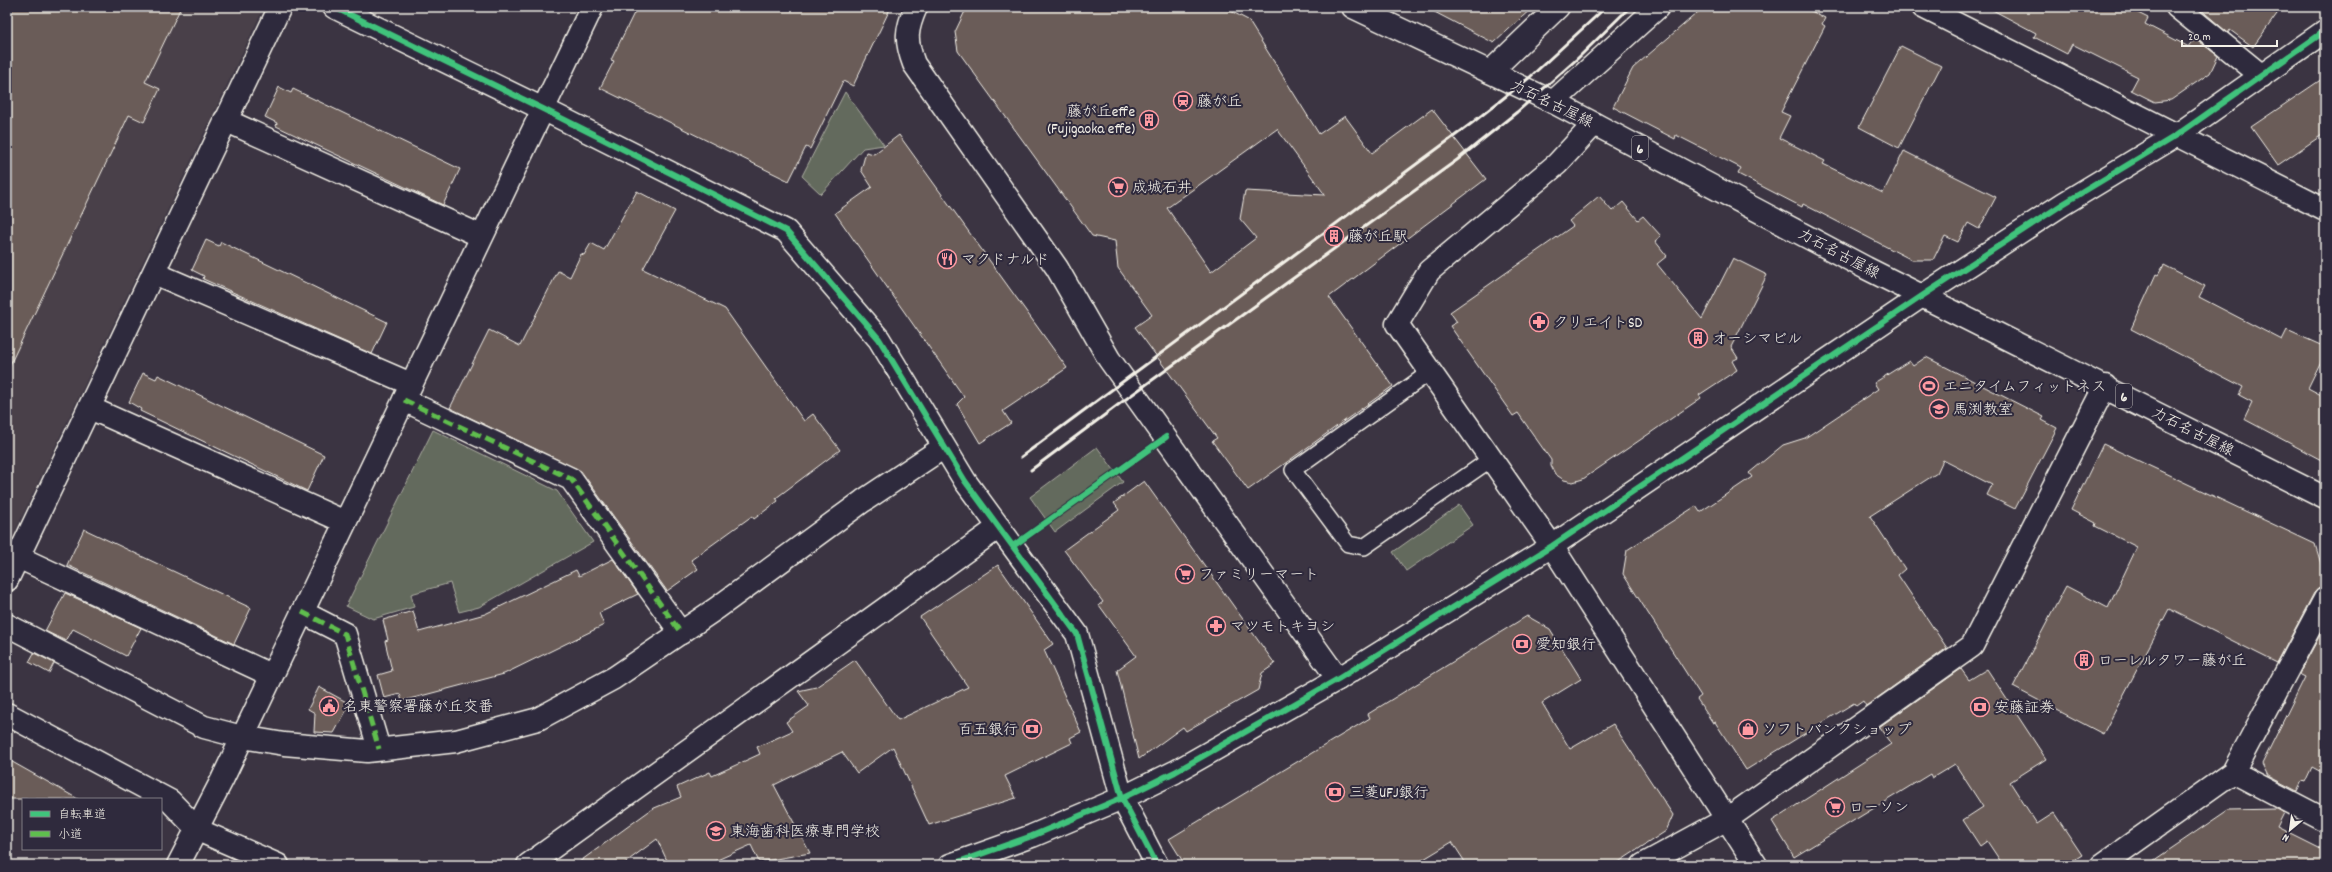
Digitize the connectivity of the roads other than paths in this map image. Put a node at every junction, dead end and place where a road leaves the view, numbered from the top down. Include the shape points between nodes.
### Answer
1 (280, 7) edge
2 (334, 7) edge
3 (592, 7) edge
4 (916, 7) edge
5 (1353, 7) edge
6 (1558, 7) edge
7 (1658, 7) edge
8 (1923, 7) edge
9 (2177, 7) edge
10 (2325, 31) edge
11 (1490, 72) junction
12 (2262, 76) junction
13 (1553, 102) junction
14 (543, 109) junction
15 (225, 120) junction
16 (1594, 124) junction
17 (2177, 134) junction
18 (2325, 210) edge
19 (481, 236) junction
20 (154, 273) junction
21 (1922, 296) junction
22 (1430, 372) junction
23 (2104, 386) junction
24 (408, 392) junction
25 (90, 408) junction
26 (944, 448) junction
27 (1491, 459) junction
28 (2325, 498) edge
29 (345, 522) junction
30 (999, 527) junction
31 (1552, 546) junction
32 (18, 557) junction
33 (7, 580) edge
34 (2325, 599) edge
35 (302, 612) junction
36 (7, 625) edge
37 (681, 633) junction
38 (272, 675) junction
39 (1338, 680) junction
40 (7, 714) edge
41 (242, 737) junction
42 (379, 749) junction
43 (2233, 772) junction
44 (1122, 798) junction
45 (1726, 820) junction
46 (2325, 820) edge
47 (198, 830) junction
48 (2127, 858) edge
49 (178, 865) edge
50 (278, 865) edge
51 (528, 865) edge
52 (950, 865) edge
53 (1157, 865) edge
54 (1643, 865) edge
55 (1756, 865) edge
56 (2102, 865) edge

1 - 15 street
2 - 14 street
3 - 14 street
4 - 39 street via 907,32 914,64 1057,268 1109,359
5 - 11 street, 力石名古屋線 / 6
6 - 11 street
7 - 13 street
8 - 17 street
9 - 12 street
10 - 12 street
11 - 13 street, 力石名古屋線 / 6
12 - 17 street
13 - 16 street, 力石名古屋線 / 6
14 - 19 street
14 - 26 street via 786,231 879,339
15 - 19 street
15 - 20 street
16 - 21 street, 力石名古屋線 / 6
16 - 22 street via 1557,164 1428,271 1397,324
17 - 18 street
17 - 21 street via 2063,204
19 - 24 street
20 - 24 street
20 - 25 street
21 - 23 street, 力石名古屋線 / 6
21 - 31 street
22 - 27 street
22 - 27 lane via 1293,470 1348,544 1364,547
23 - 28 street, 力石名古屋線 / 6
23 - 45 street via 1972,646
24 - 29 street
24 - 37 street via 571,479
25 - 29 street
25 - 32 street
26 - 30 street
26 - 37 street via 862,501
27 - 31 street
29 - 35 street
30 - 44 street via 1077,634
30 - 51 street
31 - 39 street
31 - 45 street
32 - 33 street
32 - 38 street
34 - 43 street
35 - 38 street
35 - 42 street via 345,634
36 - 41 street via 204,726
37 - 42 street via 614,678 538,718 456,741
38 - 41 street
39 - 44 street via 1176,772
40 - 47 street via 170,801
41 - 42 street via 284,744 367,751
41 - 47 street
43 - 46 street
43 - 48 street
44 - 52 street via 1032,836
44 - 53 street
45 - 54 street
45 - 55 street
47 - 49 street
47 - 50 street
48 - 56 street

